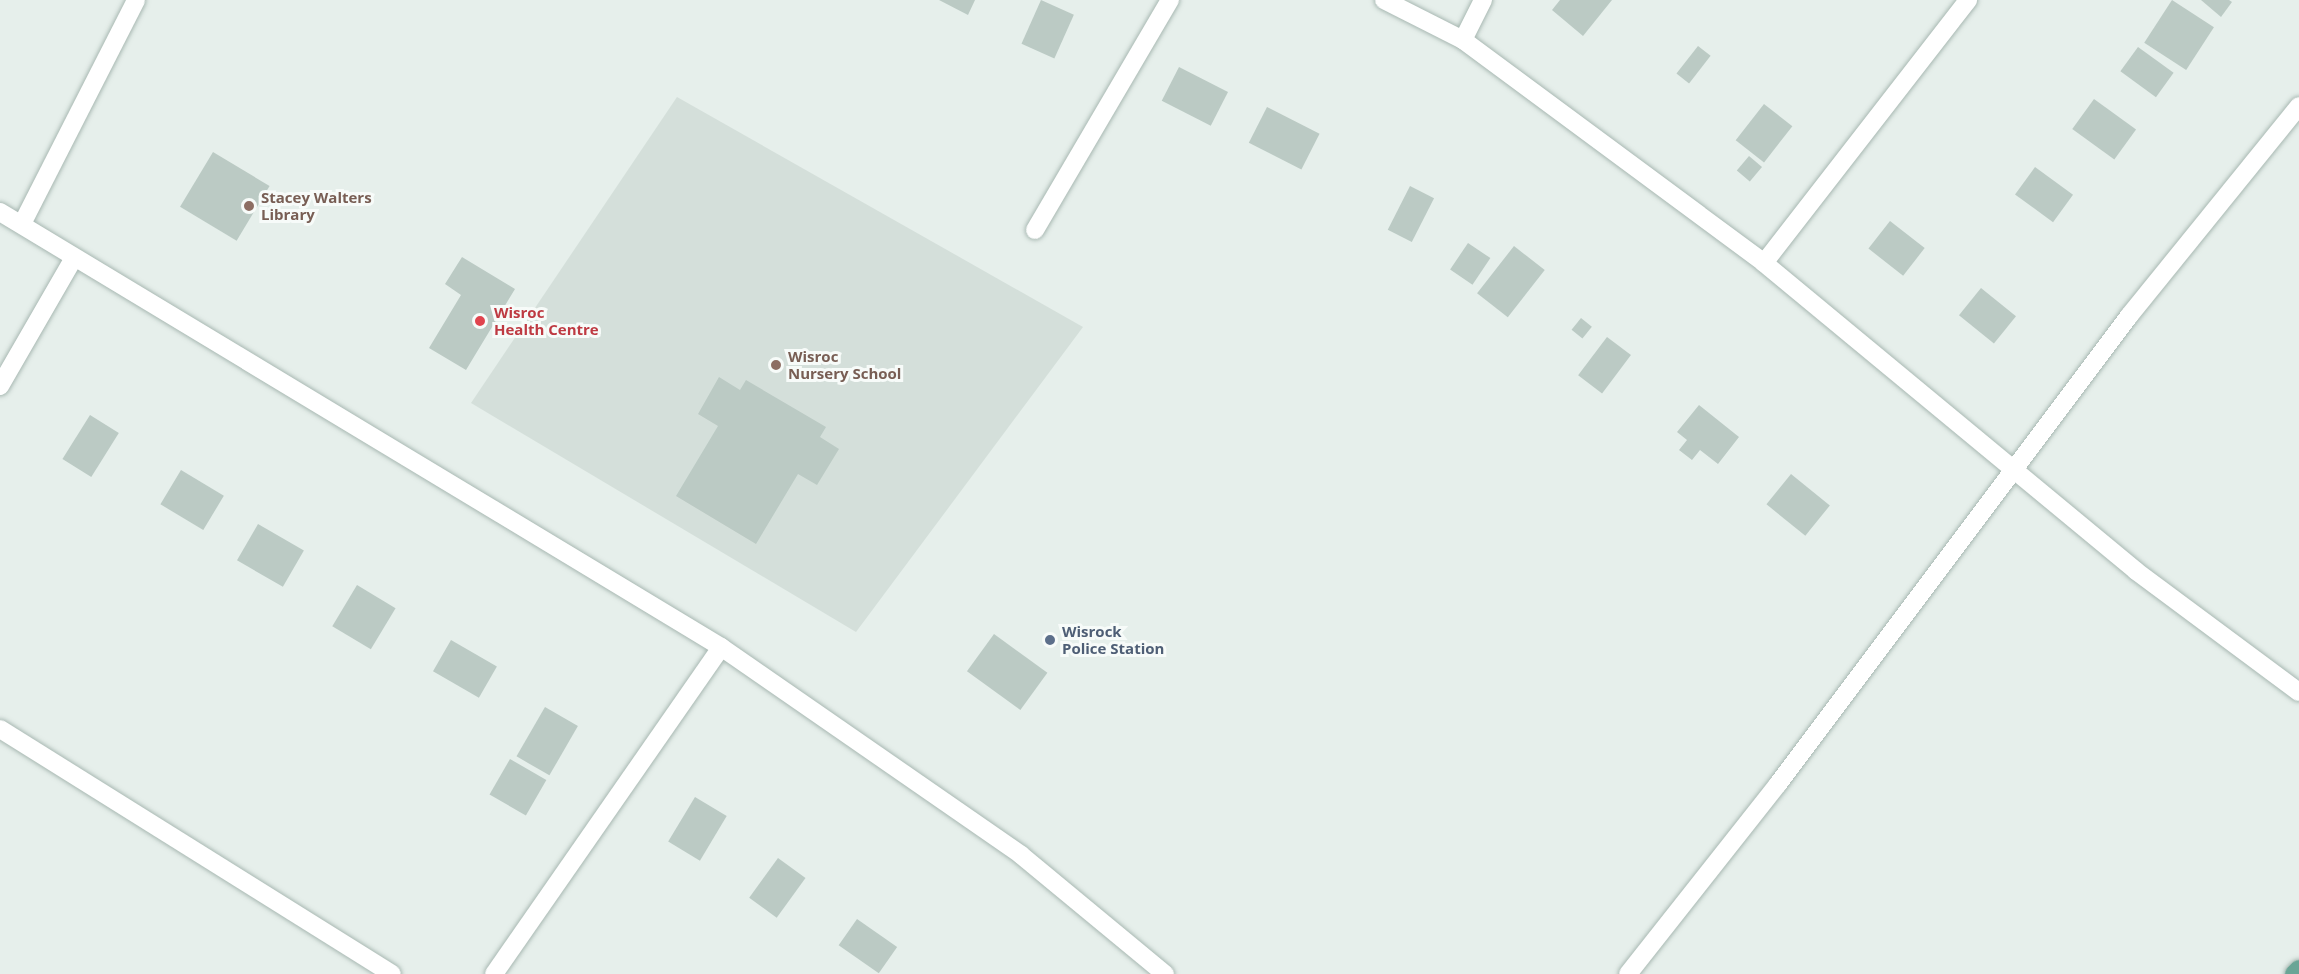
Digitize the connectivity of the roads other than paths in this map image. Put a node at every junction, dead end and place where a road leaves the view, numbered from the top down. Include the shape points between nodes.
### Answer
1 (136, 0) edge
2 (1170, 0) edge
3 (1384, 0) edge
4 (1483, 0) edge
5 (1968, 0) edge
6 (1462, 40) junction
7 (2299, 106) edge
8 (0, 212) edge
9 (22, 224) junction
10 (1035, 230) dead end
11 (74, 258) junction
12 (1764, 263) junction
13 (0, 386) edge
14 (2016, 470) junction
15 (721, 647) junction
16 (2299, 692) edge
17 (0, 729) edge
18 (2299, 969) edge
19 (392, 974) edge
20 (494, 974) edge
21 (1165, 974) edge
22 (1628, 974) edge
23 (2294, 974) edge

1 - 9 street
2 - 10 street
3 - 6 street
4 - 6 street
5 - 12 street
6 - 12 street
7 - 14 street via 2129,316
8 - 9 street
9 - 11 street
11 - 13 street
11 - 15 street
12 - 14 street
14 - 16 street via 2136,571
14 - 22 street
15 - 20 street
15 - 21 street via 1021,855
17 - 19 street
18 - 23 main road

